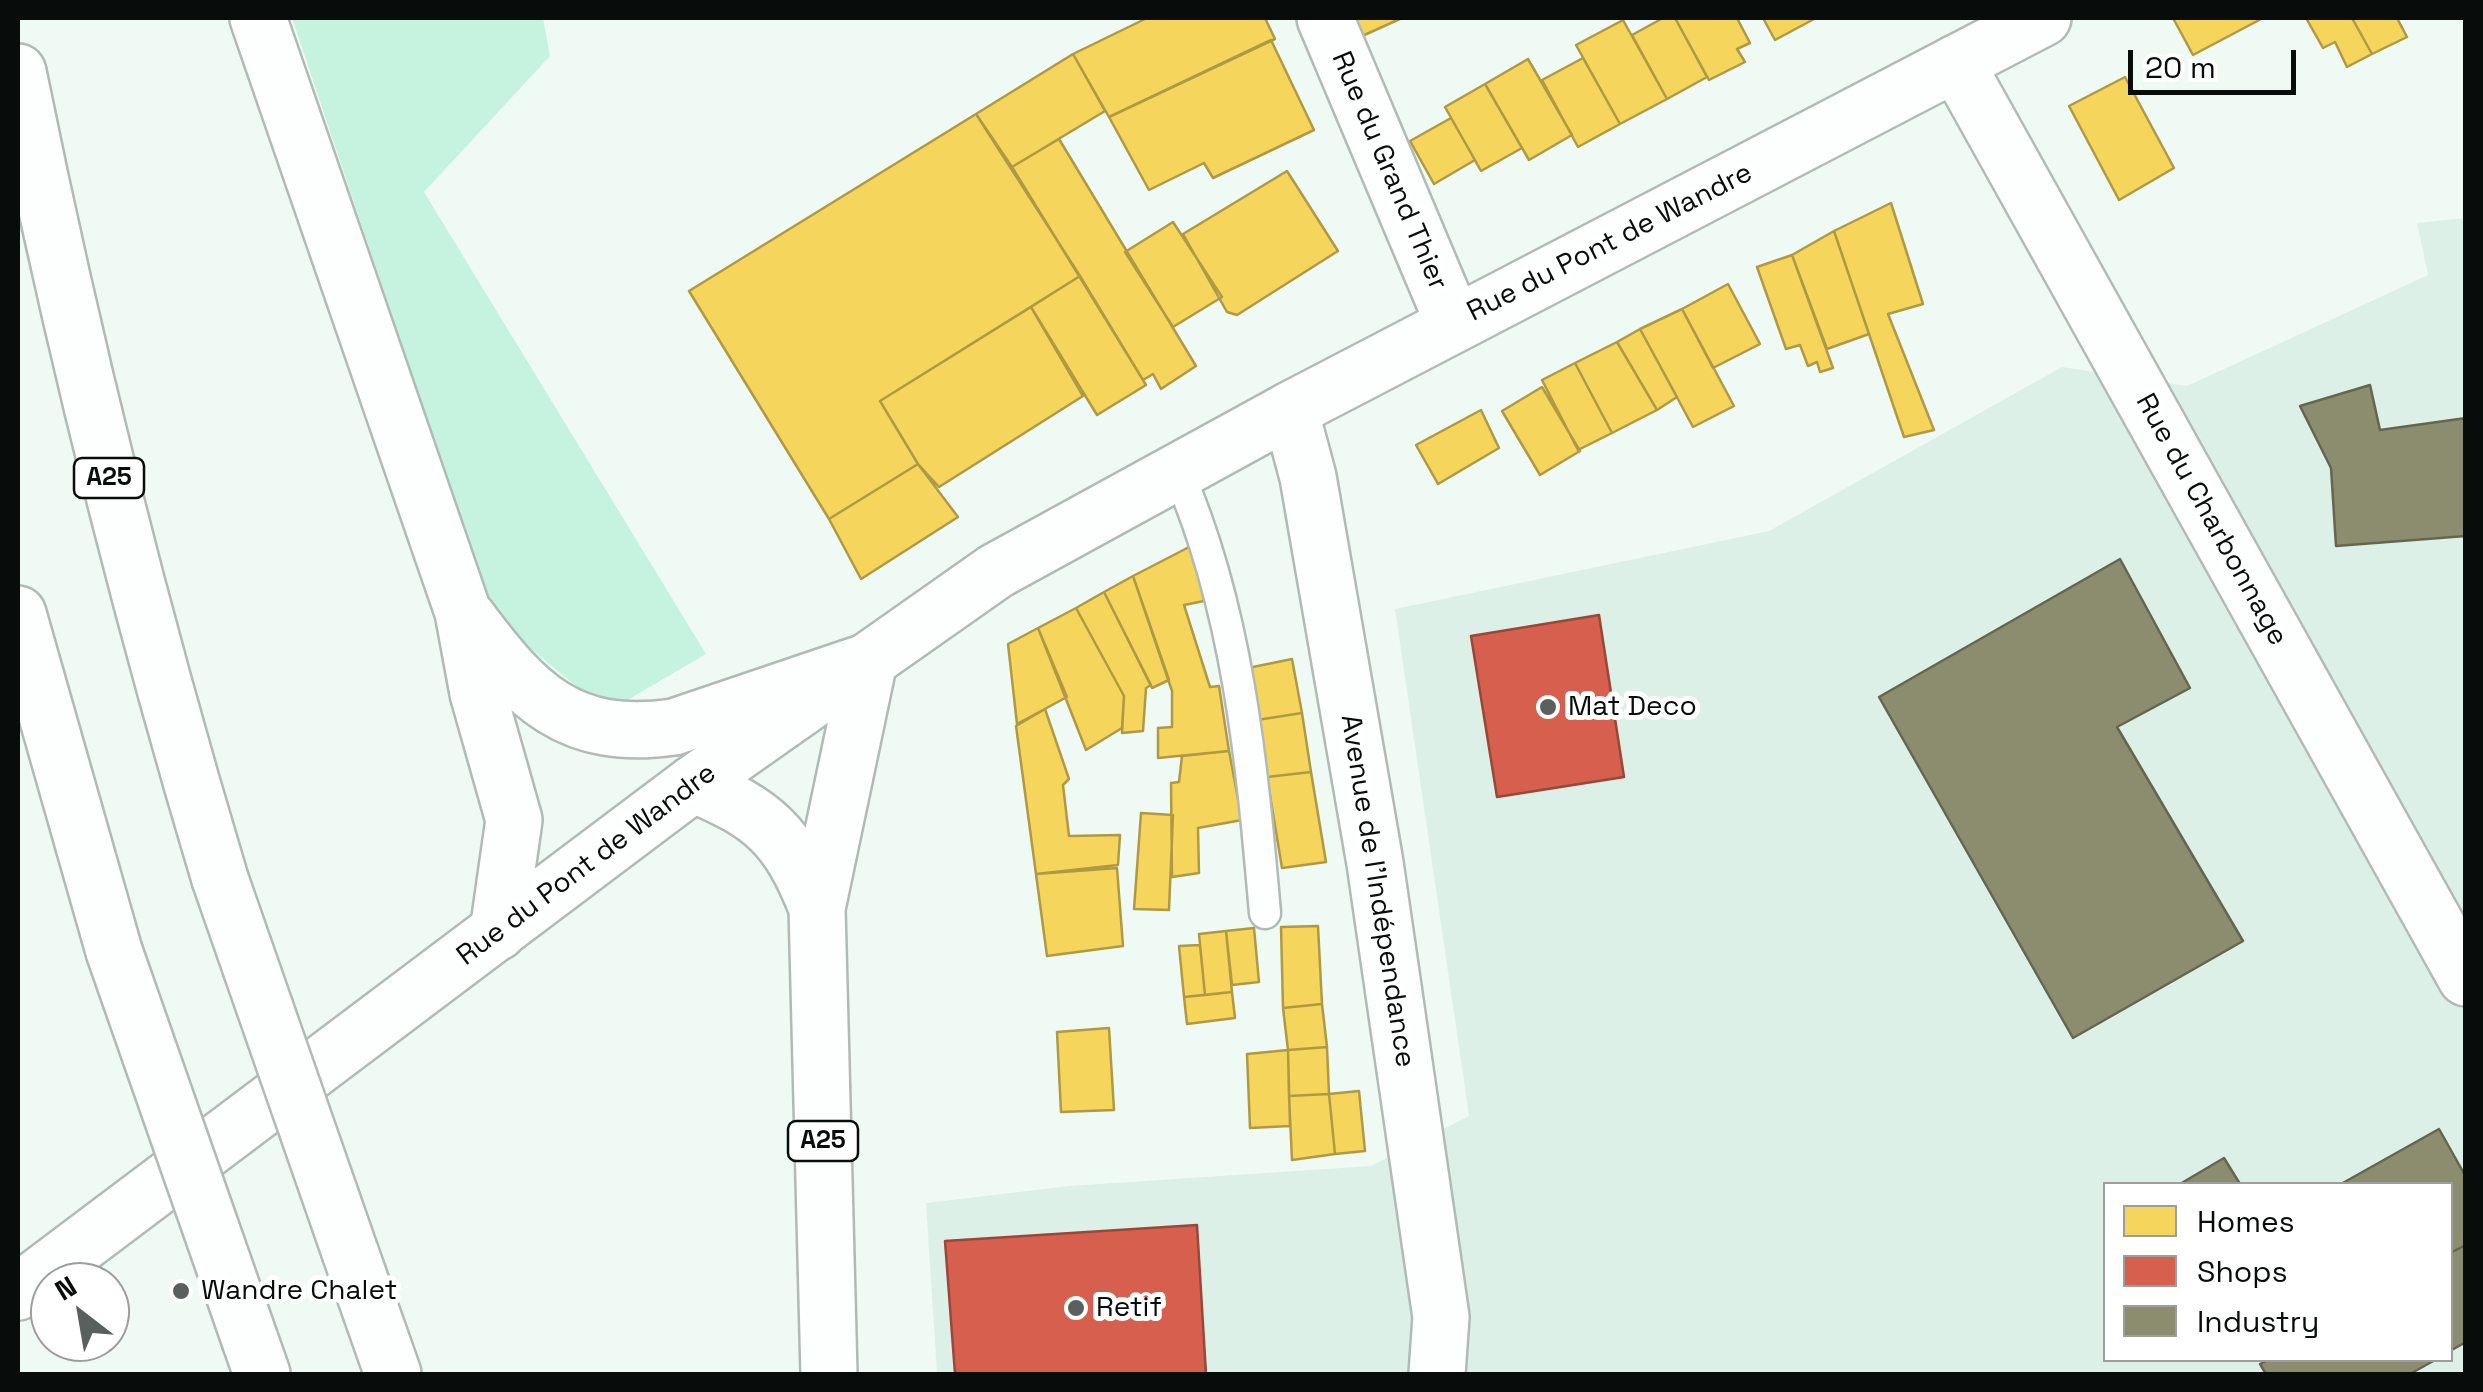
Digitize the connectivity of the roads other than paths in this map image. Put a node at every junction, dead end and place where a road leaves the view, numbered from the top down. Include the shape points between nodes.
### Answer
1 (258, 18) edge
2 (1325, 18) edge
3 (2043, 18) edge
4 (1956, 63) junction
5 (18, 72) edge
6 (1454, 324) junction
7 (1290, 410) junction
8 (1178, 470) junction
9 (463, 612) junction
10 (18, 614) edge
11 (868, 661) junction
12 (693, 784) junction
13 (817, 908) junction
14 (1265, 913) dead end
15 (498, 932) junction
16 (2466, 978) edge
17 (18, 1292) edge
18 (256, 1357) edge
19 (394, 1374) edge
20 (829, 1374) edge
21 (1437, 1374) edge

1 - 9 main road
2 - 6 main road, Rue du Grand Thier
3 - 4 main road, Rue du Pont de Wandre
4 - 6 main road, Rue du Pont de Wandre
4 - 16 main road, Rue du Charbonnage
5 - 19 main road, A25, bridge via 84,382 178,739 220,878
6 - 7 main road, Rue du Pont de Wandre
7 - 8 main road, Rue du Pont de Wandre
7 - 21 main road, Avenue de l'Indépendance via 1308,476 1375,863 1441,1317
8 - 11 main road, Rue du Pont de Wandre via 996,571
8 - 14 lane via 1206,534 1235,661
9 - 11 main road via 527,690 555,711 606,729 674,727
9 - 15 main road via 514,820
10 - 18 main road, bridge via 114,951
11 - 12 main road, Rue du Pont de Wandre
11 - 13 main road, A25
12 - 13 main road, A25 via 746,806 771,828 800,863
12 - 15 main road, Rue du Pont de Wandre
13 - 20 main road, A25
15 - 17 main road, Rue du Pont de Wandre

